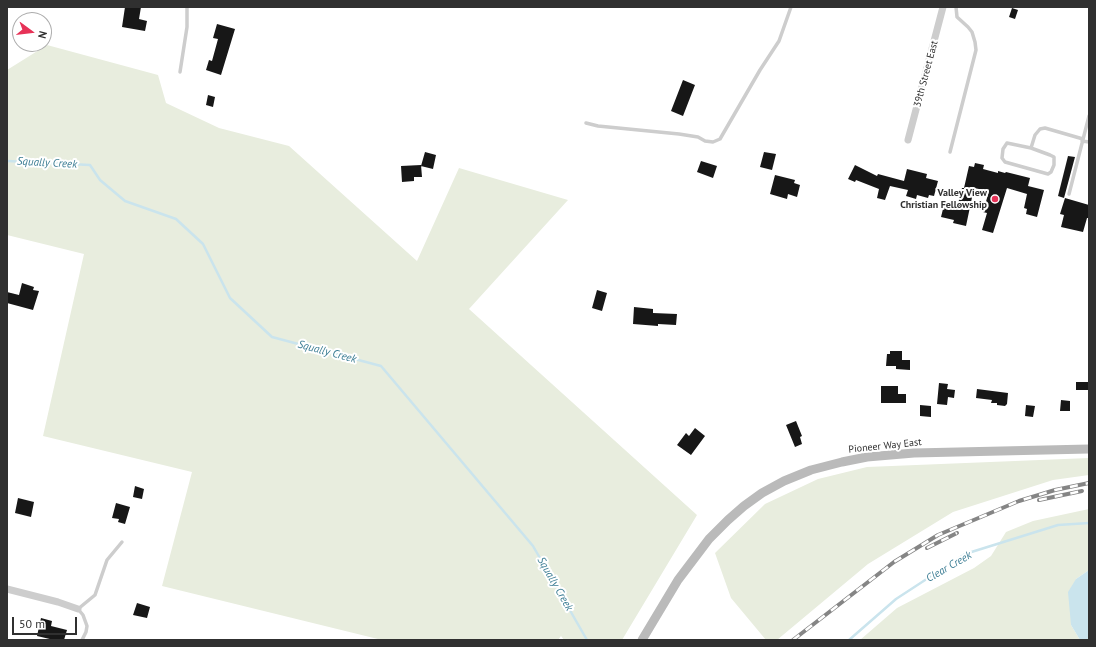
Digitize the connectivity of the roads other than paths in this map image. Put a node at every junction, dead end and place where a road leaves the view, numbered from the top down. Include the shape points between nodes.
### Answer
1 (187, 7) edge
2 (791, 7) edge
3 (943, 7) edge
4 (956, 7) edge
5 (180, 72) dead end
6 (1089, 116) edge
7 (586, 123) dead end
8 (908, 140) dead end
9 (1083, 140) junction
10 (1089, 142) edge
11 (1031, 148) junction
12 (950, 152) dead end
13 (1069, 194) dead end
14 (1089, 449) edge
15 (122, 542) dead end
16 (7, 589) edge
17 (78, 609) junction
18 (82, 640) edge
19 (642, 640) edge

1 - 5 lane via 187,26
2 - 7 lane via 779,41 720,139 713,142 679,134
3 - 8 street, 39th Street East
4 - 12 lane via 957,17 972,32 976,50
6 - 9 lane
9 - 10 lane
9 - 11 lane via 1045,128 1040,129 1035,135
9 - 13 lane
11 - 11 lane via 1007,143 1002,158 1005,162 1048,174 1051,172 1054,157
14 - 19 main road, Pioneer Way East via 914,453 867,457 811,470 762,493 709,539 678,580
15 - 17 lane via 107,560 95,595
16 - 17 street
17 - 18 lane via 87,626

